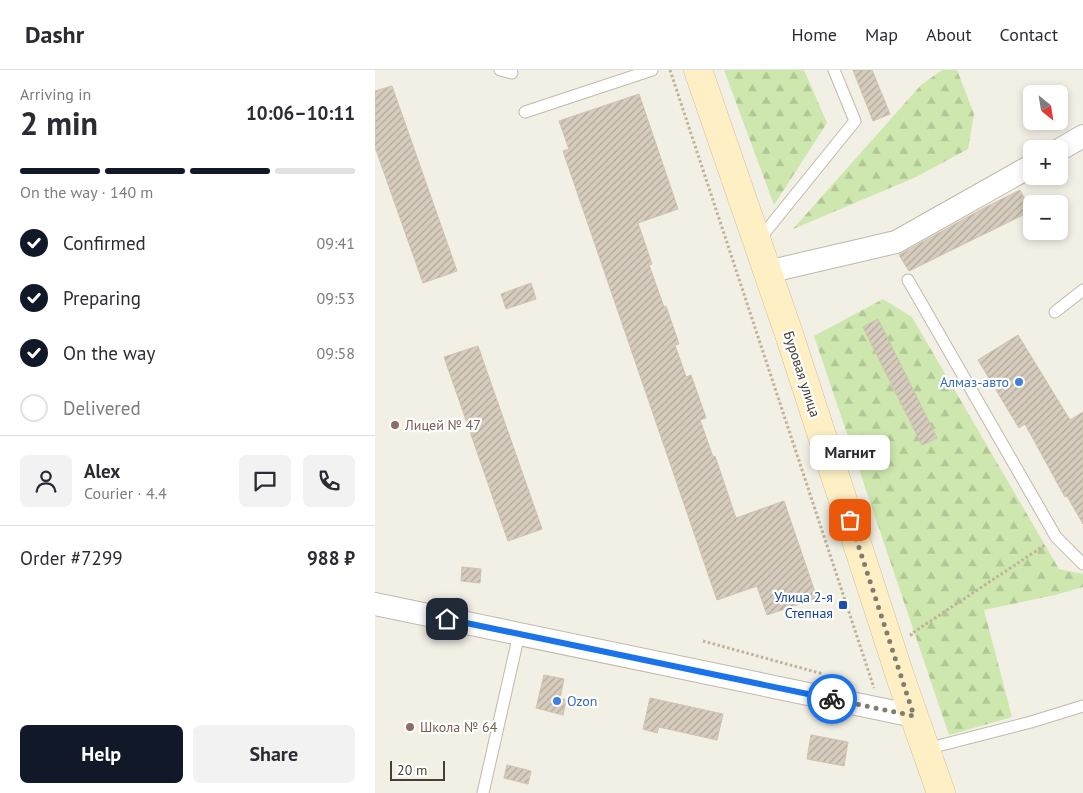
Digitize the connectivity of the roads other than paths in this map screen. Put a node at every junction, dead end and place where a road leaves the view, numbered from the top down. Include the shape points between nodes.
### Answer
1 (500, 70) edge
2 (652, 70) edge
3 (698, 70) edge
4 (835, 70) edge
5 (512, 73) dead end
6 (525, 112) dead end
7 (1083, 136) edge
8 (1068, 145) edge
9 (1023, 171) edge
10 (757, 242) junction
11 (767, 272) junction
12 (908, 280) dead end
13 (1083, 290) edge
14 (1055, 312) dead end
15 (1083, 564) edge
16 (375, 604) edge
17 (519, 634) junction
18 (1083, 706) edge
19 (914, 716) junction
20 (925, 749) junction
21 (483, 793) edge
22 (941, 793) edge

1 - 5 lane
2 - 6 lane
3 - 10 main road, Буровая улица
4 - 10 lane via 855,121
7 - 8 street
9 - 11 street via 896,242
10 - 11 main road, Буровая улица
11 - 19 main road, Буровая улица
12 - 15 lane via 1056,537
13 - 14 lane
16 - 17 street
17 - 19 street
17 - 21 lane
18 - 20 lane
19 - 20 main road, Буровая улица
20 - 22 main road, Буровая улица

